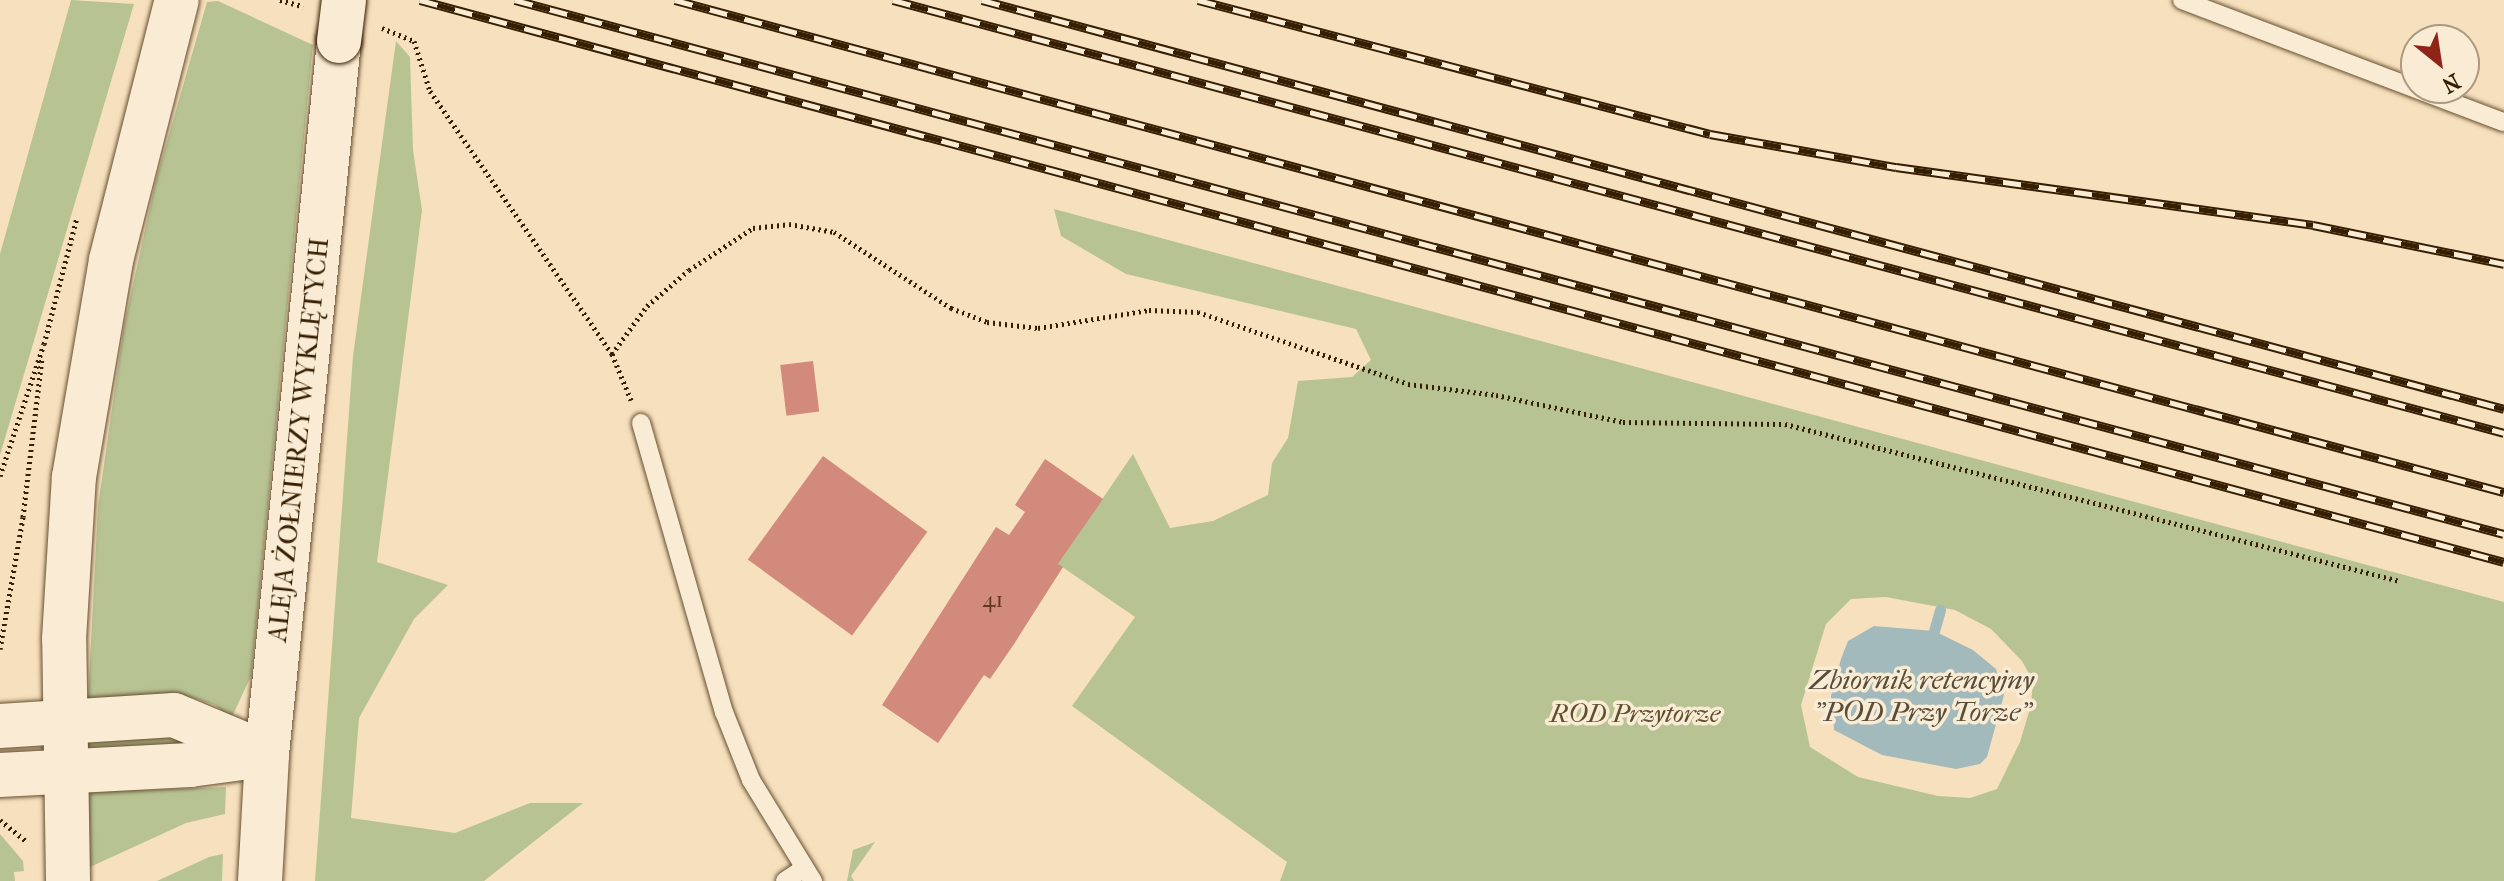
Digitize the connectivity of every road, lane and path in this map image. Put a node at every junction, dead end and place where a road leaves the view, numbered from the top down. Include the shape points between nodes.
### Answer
1 (177, 0) edge
2 (280, 0) edge
3 (2182, 0) edge
4 (341, 18) edge
5 (2504, 122) edge
6 (612, 354) junction
7 (641, 423) joint
8 (0, 476) edge
9 (2400, 581) dead end
10 (0, 649) edge
11 (65, 719) junction
12 (0, 726) edge
13 (267, 754) junction
14 (64, 770) junction
15 (0, 775) edge
16 (0, 820) edge
17 (29, 855) dead end
18 (808, 874) edge
19 (68, 881) edge
20 (260, 881) edge
21 (785, 881) edge

1 - 11 main road via 111,260 91,366 74,477
2 - 4 path
3 - 5 lane
4 - 6 path via 414,41 430,91
4 - 13 main road, ALEJA ŻOŁNIERZY WYKLĘTYCH
6 - 7 path
6 - 9 path via 647,306 689,270 753,228 789,224 834,232 951,308 987,322 1038,328 1149,310 1198,312 1408,384 1496,395 1623,422 1785,424
7 - 18 lane via 724,712 751,780
8 - 10 path via 44,344
11 - 12 main road
11 - 13 main road via 174,715
11 - 14 main road
13 - 14 main road via 190,765
13 - 20 main road, ALEJA ŻOŁNIERZY WYKLĘTYCH
14 - 15 main road
14 - 19 main road
16 - 17 path via 20,832
18 - 21 lane

